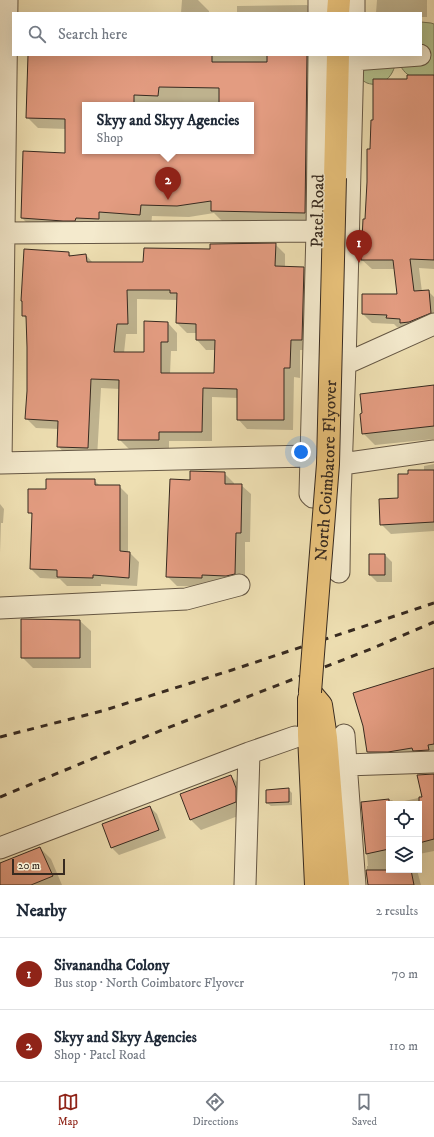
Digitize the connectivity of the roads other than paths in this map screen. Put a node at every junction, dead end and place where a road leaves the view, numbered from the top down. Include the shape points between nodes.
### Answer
1 (7, 0) edge
2 (319, 0) edge
3 (339, 0) edge
4 (354, 0) edge
5 (319, 12) edge
6 (338, 12) edge
7 (354, 12) edge
8 (434, 54) edge
9 (422, 55) edge
10 (319, 56) edge
11 (348, 56) edge
12 (398, 56) edge
13 (317, 231) junction
14 (5, 233) junction
15 (434, 324) edge
16 (346, 364) junction
17 (434, 451) edge
18 (311, 456) junction
19 (342, 464) junction
20 (1, 471) edge
21 (340, 498) junction
22 (339, 572) dead end
23 (239, 585) dead end
24 (0, 608) edge
25 (310, 692) junction
26 (344, 735) dead end
27 (295, 737) dead end
28 (249, 753) junction
29 (434, 762) edge
30 (346, 765) junction
31 (0, 848) edge
32 (245, 885) edge
33 (316, 885) edge
34 (338, 885) edge
35 (355, 885) edge

1 - 14 street
2 - 5 street
3 - 6 main road
4 - 7 street
8 - 9 street
10 - 13 street, Patel Road
11 - 12 street
11 - 16 street
11 - 25 main road, North Coimbatore Flyover, bridge via 328,464
13 - 14 street
13 - 18 street, Patel Road
14 - 20 street
15 - 16 street
16 - 19 street
17 - 19 street
18 - 20 street
18 - 21 street, Patel Road via 311,496
19 - 21 street
21 - 22 street
23 - 24 street via 186,599
25 - 33 main road, North Coimbatore Flyover via 309,735
25 - 34 main road via 321,705 326,738
26 - 30 street
27 - 28 street
28 - 31 street
28 - 32 street
29 - 30 street
30 - 35 street

